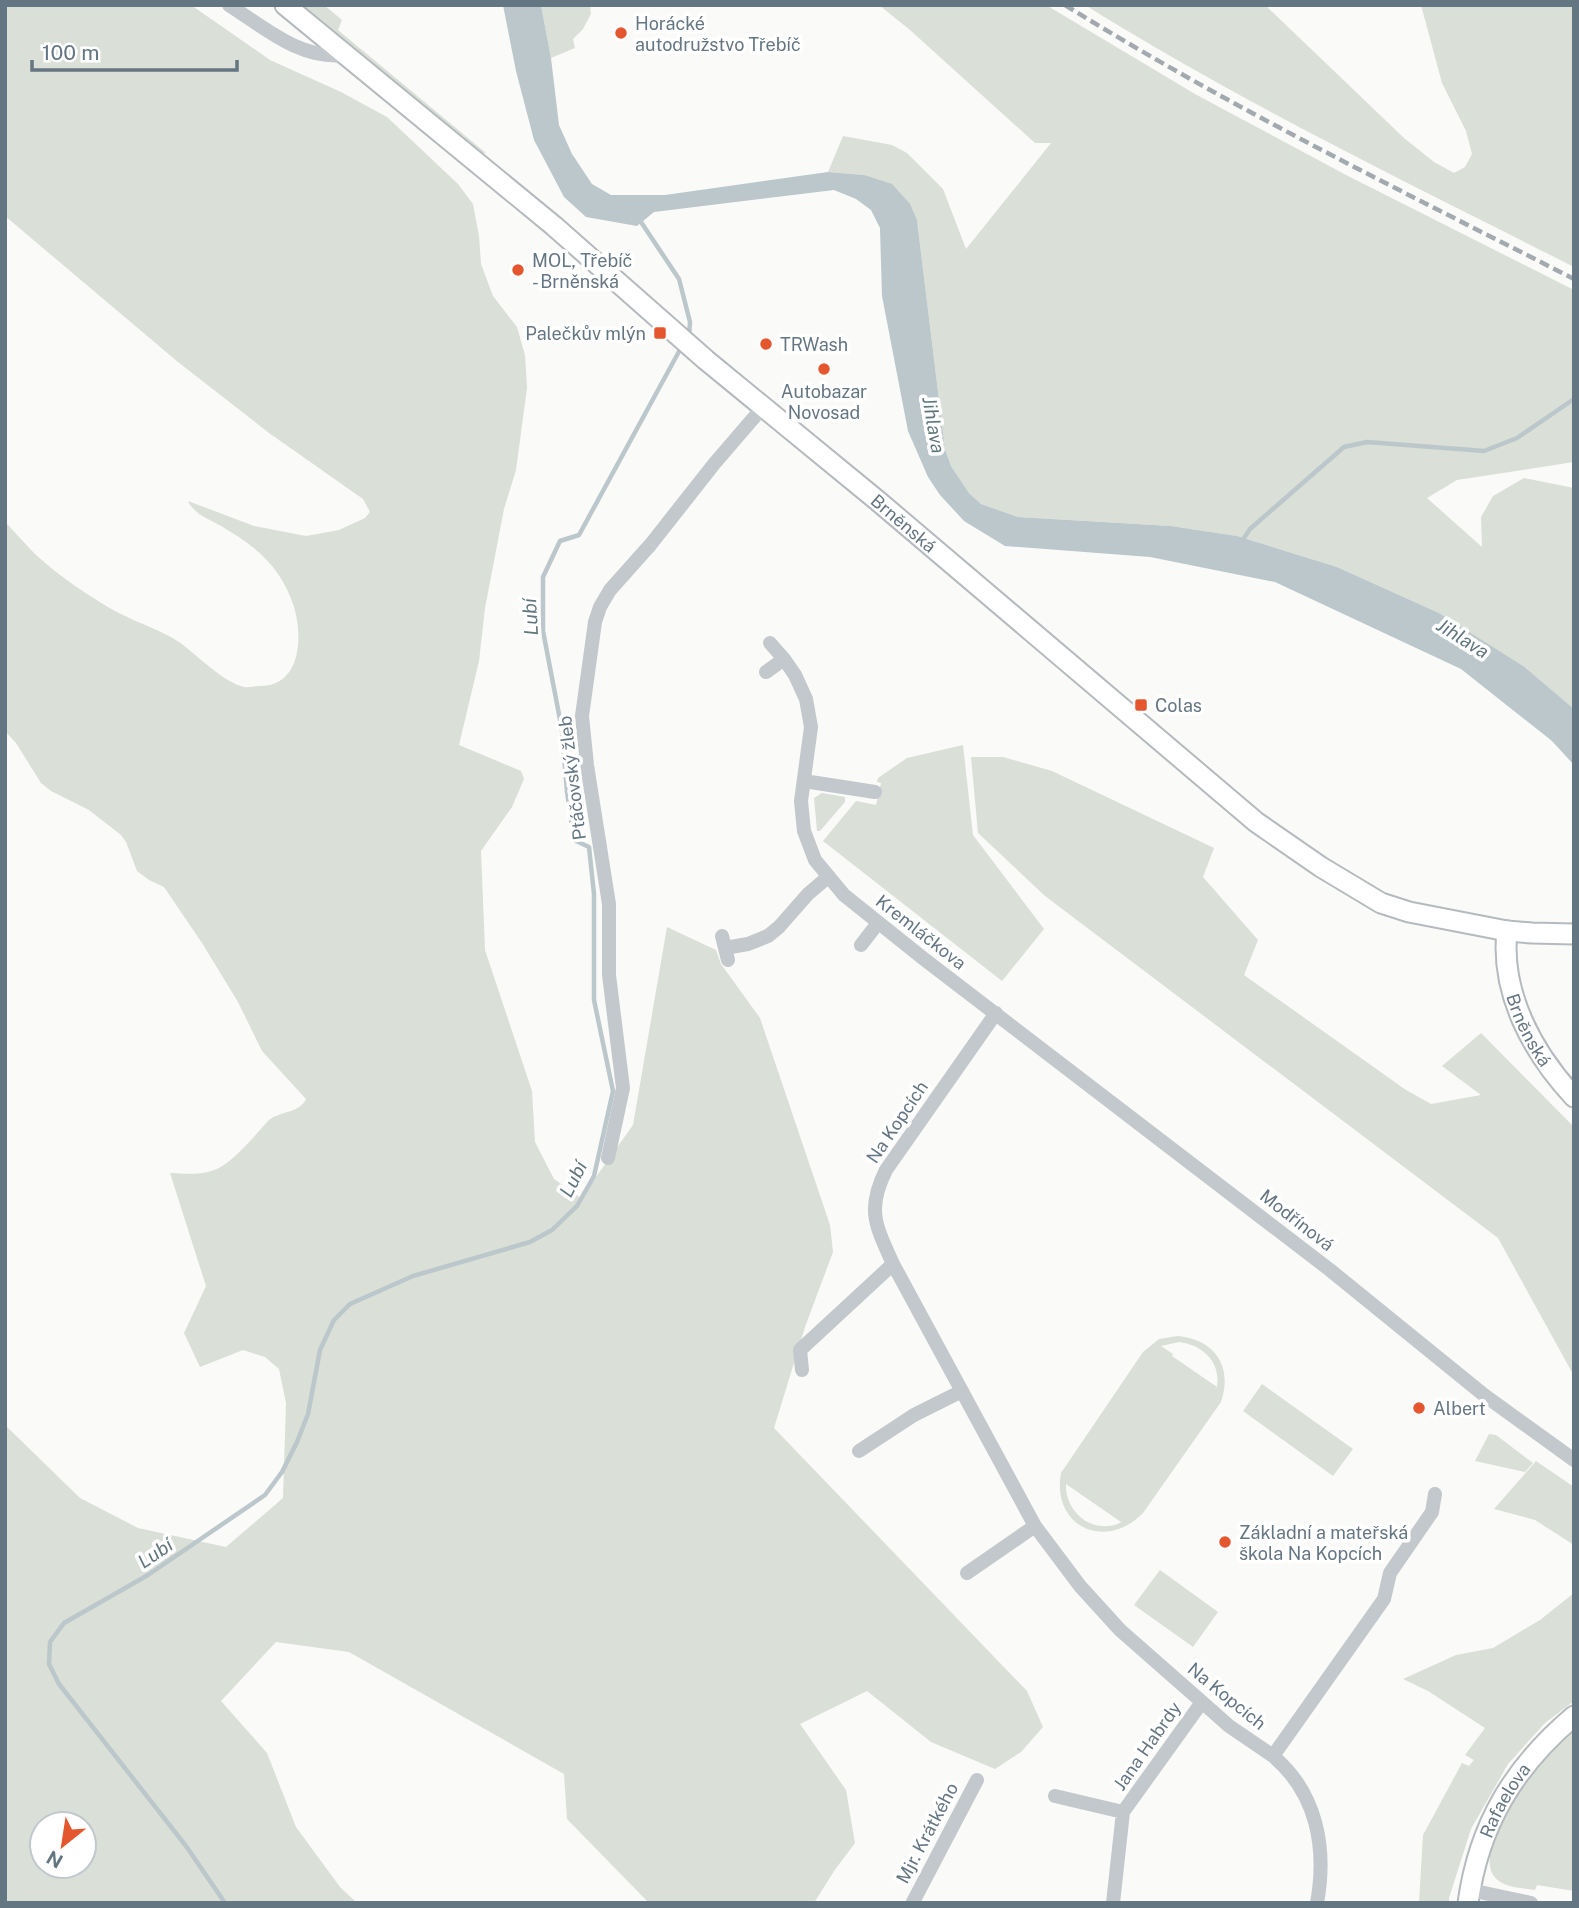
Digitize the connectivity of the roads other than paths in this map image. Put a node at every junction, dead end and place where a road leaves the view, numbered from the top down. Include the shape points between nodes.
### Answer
1 (229, 5) edge
2 (285, 5) edge
3 (345, 55) junction
4 (762, 407) junction
5 (770, 643) dead end
6 (784, 659) junction
7 (766, 672) dead end
8 (804, 781) junction
9 (875, 792) dead end
10 (828, 877) junction
11 (878, 923) junction
12 (1507, 931) junction
13 (1574, 933) edge
14 (861, 945) dead end
15 (725, 948) dead end
16 (996, 1013) junction
17 (1574, 1097) edge
18 (608, 1158) dead end
19 (893, 1264) junction
20 (802, 1370) dead end
21 (962, 1391) junction
22 (859, 1451) dead end
23 (1574, 1460) edge
24 (1435, 1494) dead end
25 (1035, 1526) junction
26 (967, 1573) dead end
27 (1202, 1702) junction
28 (1574, 1716) edge
29 (1273, 1756) junction
30 (977, 1780) dead end
31 (1055, 1796) dead end
32 (1123, 1812) junction
33 (1469, 1896) edge
34 (915, 1903) edge
35 (1113, 1903) edge
36 (1317, 1903) edge
37 (1531, 1903) edge

1 - 3 street via 302,50
2 - 3 main road, Brněnská
3 - 4 main road, Brněnská via 563,233
4 - 12 main road, Brněnská via 1256,822 1381,903
4 - 18 street, Ptáčovský žleb via 610,590 595,622 582,716 609,904 609,975 623,1088
5 - 6 street, Kremláčkova
6 - 7 street
6 - 8 street, Kremláčkova via 806,699 811,727
8 - 9 street
8 - 10 street, Kremláčkova via 804,831 815,860
10 - 11 street, Kremláčkova
10 - 15 street via 768,936
11 - 14 street
11 - 16 street, Kremláčkova
12 - 13 main road, Brněnská
12 - 17 main road, Brněnská via 1509,981 1525,1027
16 - 19 street, Na Kopcích via 879,1185 875,1199 878,1231
16 - 23 street, Modřínová
19 - 20 street via 800,1350
19 - 21 street, Na Kopcích
21 - 22 street
21 - 25 street, Na Kopcích
24 - 29 street, Na Kopcích via 1432,1512 1390,1573 1384,1599
25 - 26 street
25 - 27 street, Na Kopcích via 1120,1630
27 - 29 street, Na Kopcích
27 - 32 street, Jana Habrdy
28 - 33 main road, Rafaelova via 1528,1761 1501,1800 1478,1852
29 - 36 street via 1298,1783 1316,1820 1321,1845
30 - 34 street, Mjr. Krátkého
31 - 32 street, Jana Habrdy
32 - 35 street, Jana Habrdy
33 - 37 street

